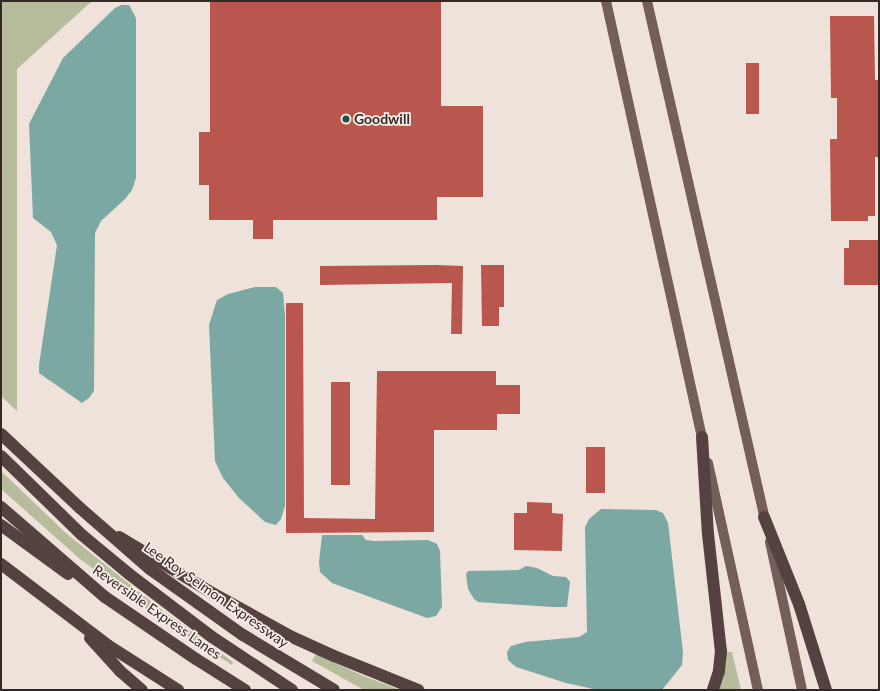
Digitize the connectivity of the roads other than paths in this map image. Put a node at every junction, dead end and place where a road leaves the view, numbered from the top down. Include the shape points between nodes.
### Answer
1 (606, 1) edge
2 (647, 1) edge
3 (1, 434) edge
4 (702, 438) junction
5 (1, 456) edge
6 (1, 507) edge
7 (764, 517) junction
8 (1, 525) edge
9 (103, 527) junction
10 (1, 564) edge
11 (105, 596) junction
12 (79, 624) junction
13 (142, 690) edge
14 (178, 690) edge
15 (245, 690) edge
16 (292, 690) edge
17 (334, 690) edge
18 (418, 690) edge
19 (713, 690) edge
20 (758, 690) edge
21 (802, 690) edge
22 (826, 690) edge

1 - 4 main road
2 - 7 main road
3 - 9 highway, Lee Roy Selmon Expressway
4 - 19 highway via 709,542 721,651 720,671
4 - 20 main road
5 - 16 highway via 82,535 129,574 212,637
6 - 11 highway, Reversible Express Lanes
7 - 21 main road
7 - 22 highway via 799,604
8 - 11 highway via 45,558
9 - 17 highway, Lee Roy Selmon Expressway via 132,555 169,584 243,635
9 - 18 highway via 214,594 292,637
10 - 12 highway
11 - 15 highway, Reversible Express Lanes
12 - 13 highway via 120,671
12 - 14 highway

